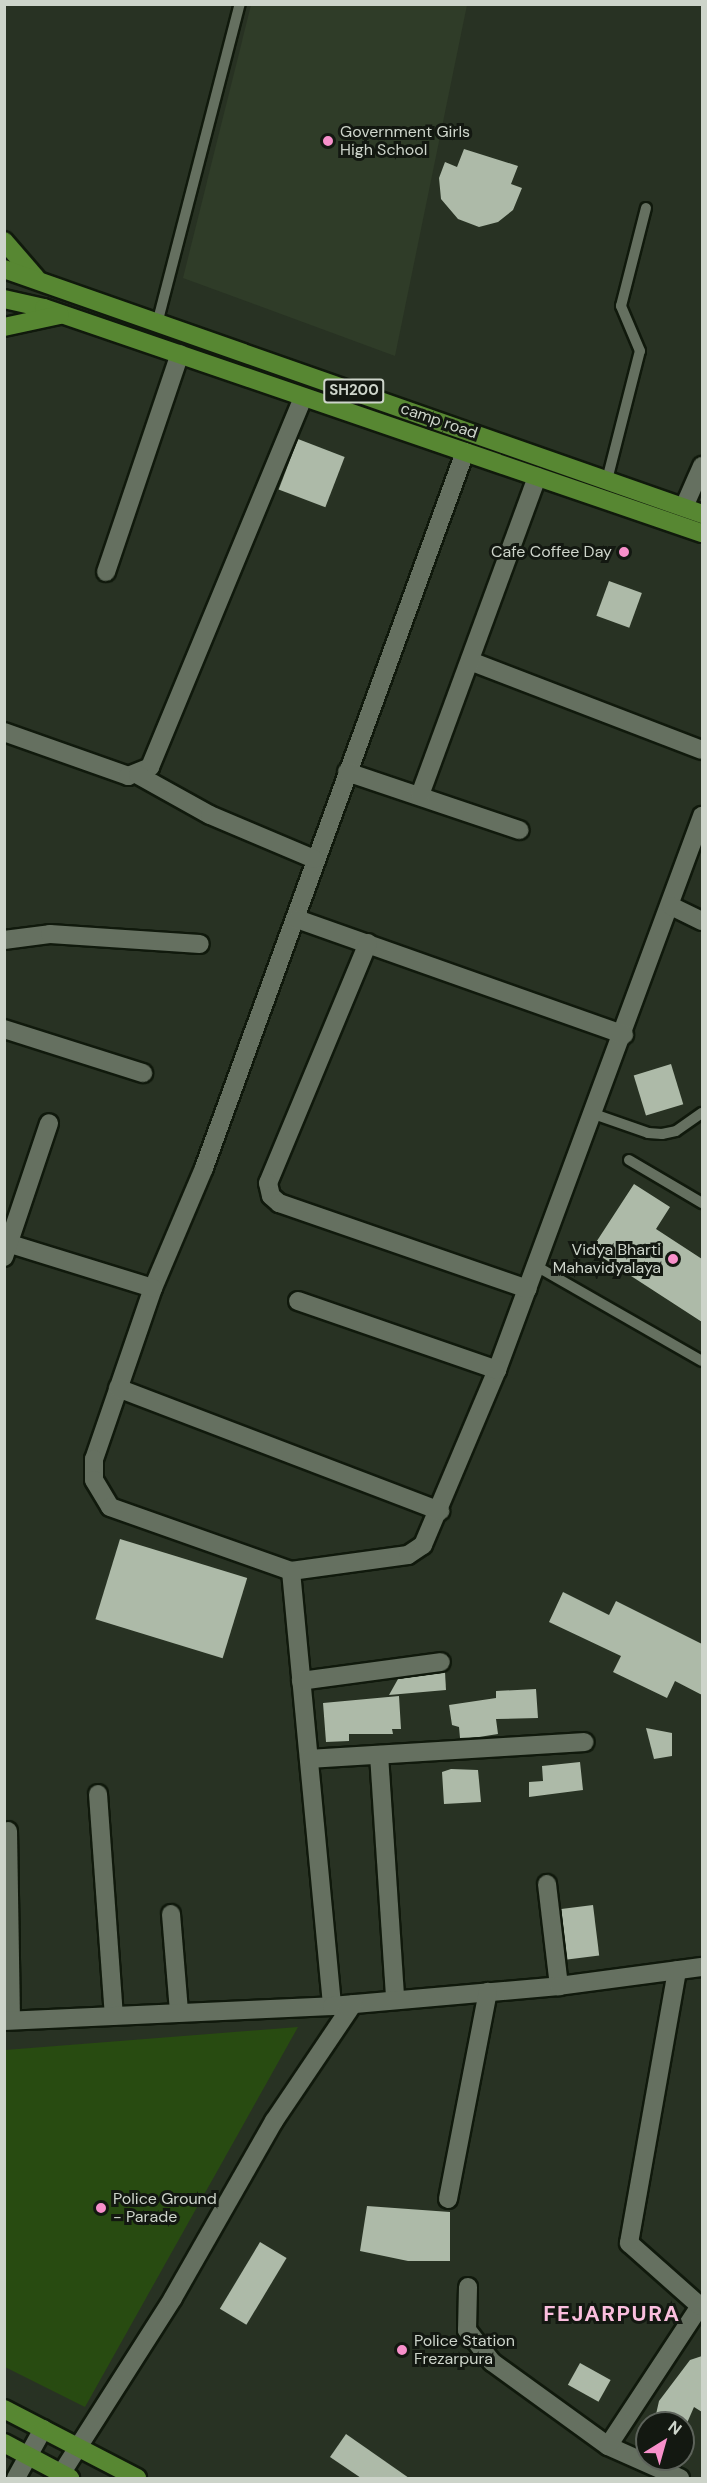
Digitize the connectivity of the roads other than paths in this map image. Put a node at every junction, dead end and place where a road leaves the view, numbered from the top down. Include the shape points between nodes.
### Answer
1 (240, 4) edge
2 (646, 208) dead end
3 (4, 241) edge
4 (4, 269) edge
5 (36, 278) junction
6 (4, 299) edge
7 (62, 314) junction
8 (158, 321) junction
9 (4, 327) edge
10 (180, 354) junction
11 (303, 397) junction
12 (465, 452) junction
13 (702, 466) edge
14 (537, 477) junction
15 (607, 480) junction
16 (684, 507) junction
17 (702, 514) edge
18 (702, 533) edge
19 (106, 572) dead end
20 (470, 661) junction
21 (4, 732) edge
22 (702, 750) edge
23 (347, 772) junction
24 (138, 775) junction
25 (420, 795) junction
26 (702, 816) edge
27 (519, 830) dead end
28 (314, 859) junction
29 (671, 906) junction
30 (297, 919) junction
31 (702, 921) edge
32 (4, 940) edge
33 (368, 943) junction
34 (200, 944) dead end
35 (4, 1029) edge
36 (624, 1035) junction
37 (142, 1072) dead end
38 (591, 1113) junction
39 (702, 1113) edge
40 (49, 1123) dead end
41 (629, 1160) dead end
42 (702, 1203) edge
43 (7, 1247) edge
44 (536, 1266) junction
45 (153, 1288) junction
46 (528, 1289) junction
47 (298, 1301) dead end
48 (702, 1361) edge
49 (497, 1370) junction
50 (118, 1388) junction
51 (440, 1511) junction
52 (291, 1571) junction
53 (441, 1662) dead end
54 (301, 1681) junction
55 (584, 1742) dead end
56 (379, 1755) junction
57 (309, 1759) junction
58 (98, 1794) dead end
59 (8, 1831) dead end
60 (547, 1884) dead end
61 (171, 1914) dead end
62 (702, 1967) edge
63 (677, 1970) junction
64 (559, 1986) junction
65 (488, 1992) junction
66 (395, 1998) junction
67 (353, 2004) junction
68 (332, 2006) junction
69 (179, 2013) junction
70 (114, 2015) junction
71 (8, 2020) edge
72 (448, 2199) dead end
73 (468, 2287) dead end
74 (4, 2409) edge
75 (43, 2429) junction
76 (4, 2443) edge
77 (78, 2445) junction
78 (608, 2446) junction
79 (29, 2456) junction
80 (65, 2476) edge
81 (16, 2478) edge
82 (137, 2478) edge
83 (680, 2478) edge

1 - 8 lane
2 - 15 lane via 621,306 640,351
3 - 5 main road
4 - 5 main road, camp road / SH200
5 - 8 main road, camp road / SH200
6 - 7 main road, camp road / SH200
7 - 9 main road
7 - 10 main road, camp road / SH200
8 - 15 main road, camp road / SH200
10 - 11 main road, camp road / SH200
10 - 19 street
11 - 12 main road, camp road / SH200
11 - 24 street via 150,767
12 - 14 main road, camp road / SH200
12 - 23 street
13 - 16 street
14 - 18 main road, camp road / SH200
14 - 20 street
15 - 16 main road, camp road / SH200
16 - 17 main road, camp road / SH200
20 - 22 street
20 - 25 street
21 - 24 street via 128,776
23 - 25 street
23 - 28 street
24 - 28 street via 210,815
25 - 27 street
26 - 29 street
28 - 30 street
29 - 31 street
29 - 36 street
30 - 33 street
30 - 45 street via 204,1168
32 - 34 street via 50,934
33 - 36 street
33 - 46 street via 268,1183 271,1196 279,1203
35 - 37 street
36 - 38 street
38 - 39 lane via 648,1133 662,1134 676,1131
38 - 44 street
40 - 43 street
41 - 42 lane
43 - 45 street
44 - 46 street
44 - 48 lane
45 - 50 street
46 - 49 street
47 - 49 street
49 - 51 street
50 - 51 street
50 - 52 street via 94,1459 94,1480 110,1507
51 - 52 street via 423,1545 408,1555
52 - 54 street
53 - 54 street
54 - 57 street
55 - 56 street
56 - 57 street
56 - 66 street
57 - 68 street
58 - 70 street
59 - 71 street
60 - 64 street
61 - 69 street
62 - 63 street
63 - 64 street
63 - 78 street via 629,2243 700,2306
64 - 65 street
65 - 66 street
65 - 72 street
66 - 67 street
67 - 68 street
67 - 77 street via 274,2121 178,2289
68 - 69 street
69 - 70 street
70 - 71 street
73 - 78 street via 467,2330 476,2346
74 - 75 main road
75 - 77 main road
75 - 79 street
76 - 79 main road
77 - 80 street
77 - 82 main road
78 - 83 street
79 - 80 main road
79 - 81 street

